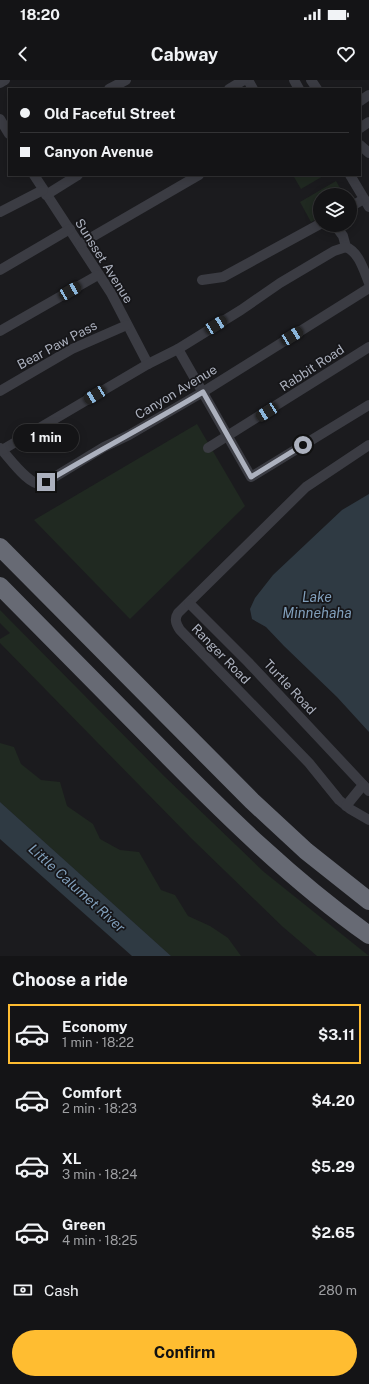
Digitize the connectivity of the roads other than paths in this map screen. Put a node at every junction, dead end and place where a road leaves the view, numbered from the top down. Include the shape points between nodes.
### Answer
1 (5, 80) edge
2 (126, 80) edge
3 (244, 80) edge
4 (0, 83) edge
5 (111, 88) edge
6 (230, 88) edge
7 (0, 119) edge
8 (8, 132) edge
9 (361, 146) edge
10 (369, 153) edge
11 (35, 176) edge
12 (76, 176) edge
13 (197, 176) edge
14 (351, 176) edge
15 (44, 192) junction
16 (367, 203) edge
17 (357, 205) edge
18 (0, 212) edge
19 (313, 228) edge
20 (70, 229) junction
21 (340, 232) edge
22 (80, 244) junction
23 (346, 248) junction
24 (0, 270) edge
25 (98, 275) junction
26 (202, 280) dead end
27 (369, 283) edge
28 (369, 288) edge
29 (127, 325) junction
30 (0, 331) edge
31 (369, 347) edge
32 (178, 349) junction
33 (148, 364) junction
34 (0, 391) edge
35 (203, 392) junction
36 (369, 405) edge
37 (229, 436) junction
38 (369, 445) edge
39 (208, 448) dead end
40 (1, 449) edge
41 (0, 548) edge
42 (0, 586) edge
43 (189, 603) junction
44 (366, 788) edge
45 (346, 806) junction
46 (369, 820) edge
47 (369, 901) edge
48 (369, 935) edge

1 - 4 street
2 - 5 street
3 - 6 street
7 - 8 street
9 - 10 street
11 - 15 street, Sunsset Avenue
12 - 15 street
13 - 22 street
14 - 16 street
15 - 18 street
15 - 20 street, Sunsset Avenue
16 - 17 street
19 - 26 street via 223,277
20 - 22 street, Sunsset Avenue
20 - 24 street
21 - 23 street
22 - 25 street, Sunsset Avenue
23 - 27 street via 355,255
23 - 32 street via 338,249 321,259
25 - 29 street, Sunsset Avenue via 111,293
25 - 30 street
28 - 35 street, Canyon Avenue
29 - 33 street, Sunsset Avenue
29 - 34 street, Bear Paw Pass via 72,349
31 - 37 street, Rabbit Road
32 - 33 street
32 - 35 street
33 - 40 street
35 - 37 street
35 - 40 street, Canyon Avenue via 43,484 29,480
36 - 37 street via 251,477
37 - 39 street, Rabbit Road
38 - 43 street, Ranger Road via 306,487
41 - 47 highway via 252,801 306,850
42 - 48 highway via 233,821 288,870
43 - 44 street, Turtle Road
43 - 45 street, Ranger Road via 176,616 180,630 309,763 333,794
44 - 45 street
45 - 46 street, Ranger Road

